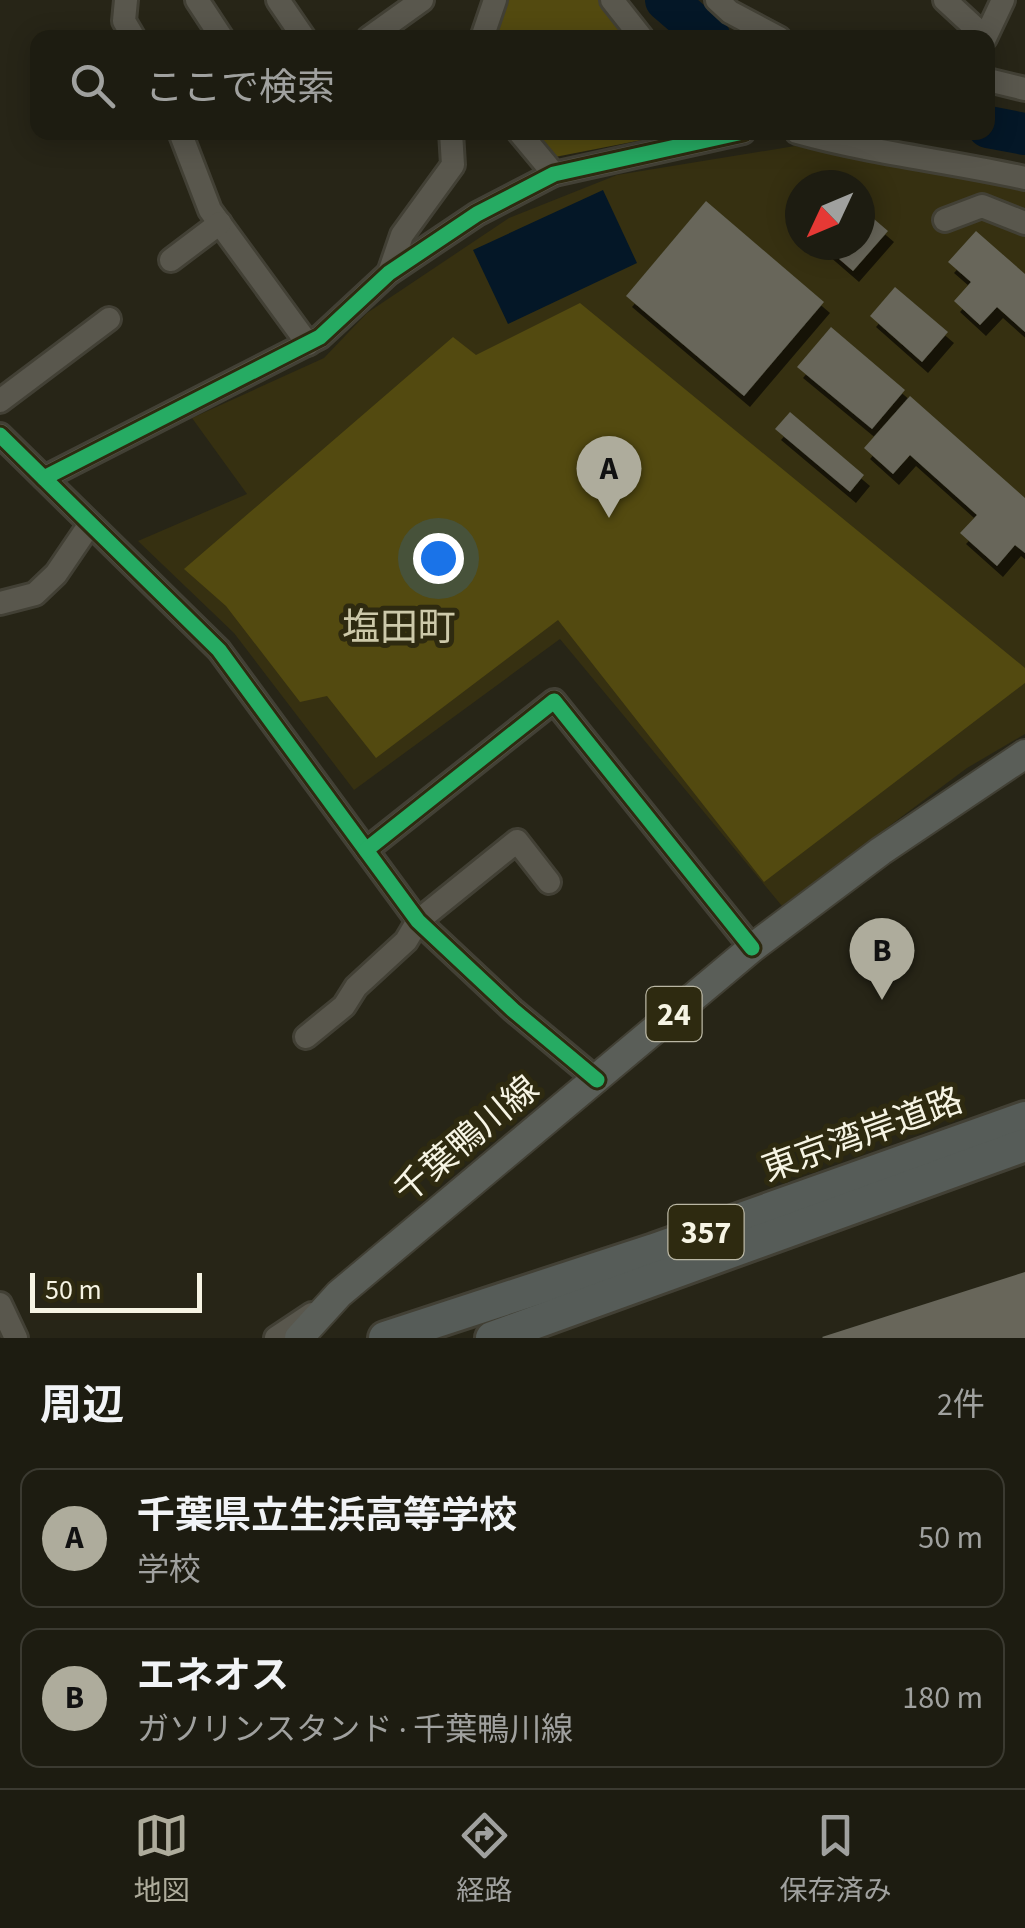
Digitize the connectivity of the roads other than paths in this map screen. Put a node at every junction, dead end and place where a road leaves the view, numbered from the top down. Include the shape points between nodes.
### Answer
1 (126, 0) edge
2 (197, 0) edge
3 (278, 0) edge
4 (494, 0) edge
5 (612, 0) edge
6 (717, 0) edge
7 (945, 0) edge
8 (1003, 0) edge
9 (417, 1) edge
10 (130, 30) edge
11 (217, 30) edge
12 (299, 30) edge
13 (379, 30) edge
14 (485, 30) edge
15 (636, 30) edge
16 (764, 30) edge
17 (977, 30) edge
18 (988, 30) edge
19 (995, 82) edge
20 (1025, 89) edge
21 (183, 140) edge
22 (451, 140) edge
23 (526, 140) edge
24 (707, 140) edge
25 (824, 140) edge
26 (554, 174) junction
27 (1025, 178) edge
28 (945, 220) dead end
29 (220, 223) junction
30 (1025, 223) edge
31 (171, 260) dead end
32 (389, 273) junction
33 (109, 320) dead end
34 (308, 344) junction
35 (0, 401) edge
36 (0, 435) edge
37 (44, 478) junction
38 (90, 524) junction
39 (0, 603) edge
40 (1025, 754) edge
41 (366, 850) junction
42 (549, 882) dead end
43 (418, 921) junction
44 (752, 948) junction
45 (306, 1037) dead end
46 (597, 1080) junction
47 (1025, 1118) edge
48 (1025, 1144) edge
49 (339, 1294) junction
50 (0, 1304) edge
51 (16, 1338) edge
52 (276, 1338) edge
53 (299, 1338) edge
54 (385, 1338) edge
55 (492, 1338) edge

1 - 10 street
2 - 11 street
3 - 12 street
4 - 14 street
5 - 15 street
6 - 16 street
7 - 17 street
8 - 18 street
9 - 13 street
19 - 20 street
21 - 29 street
22 - 32 street via 453,165 402,235
23 - 26 street
24 - 26 street
25 - 27 street
26 - 32 street via 477,214
28 - 30 street via 982,206
29 - 31 street
29 - 34 street
32 - 34 street
33 - 35 street
34 - 37 street
36 - 37 street
37 - 38 street
38 - 39 street via 34,594
38 - 41 street via 219,650
40 - 44 main road, 千葉鴨川線 / 24
41 - 43 street
41 - 44 street via 554,701
42 - 43 street via 517,841
43 - 45 street via 344,1006
43 - 46 street
44 - 46 main road, 千葉鴨川線 / 24
46 - 49 main road, 千葉鴨川線 / 24
47 - 54 highway, 東京湾岸道路 / 357
48 - 55 highway, 東京湾岸道路 / 357
49 - 52 street
49 - 53 main road, 千葉鴨川線 / 24
50 - 51 street

